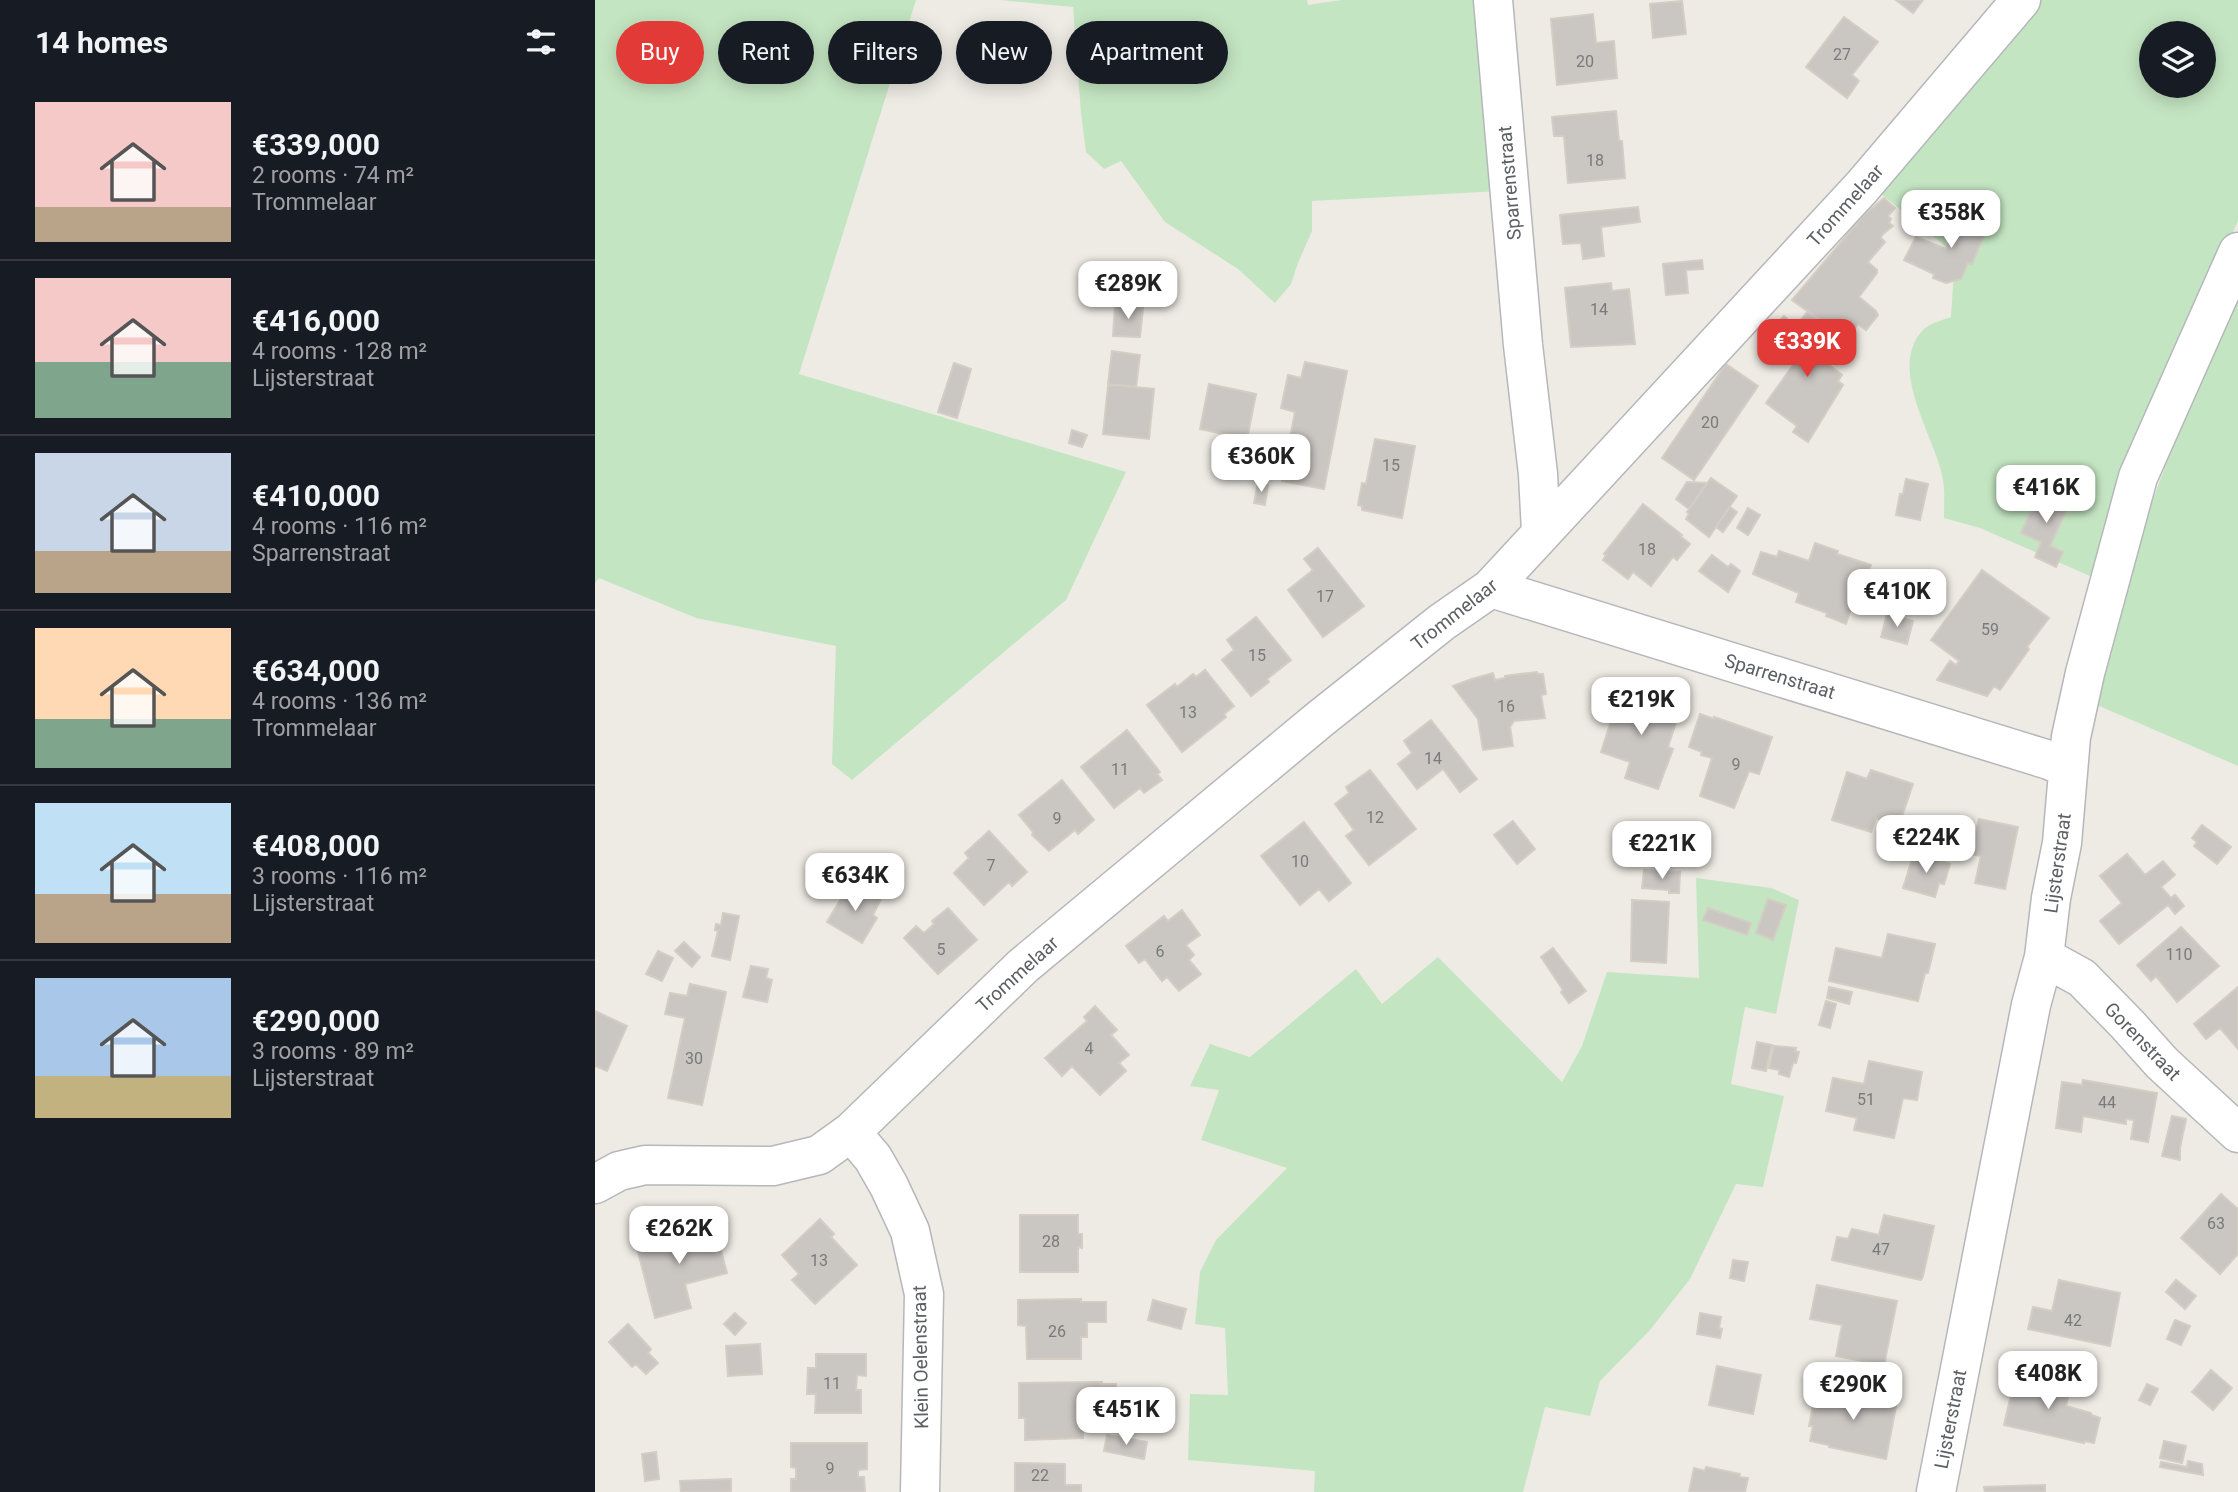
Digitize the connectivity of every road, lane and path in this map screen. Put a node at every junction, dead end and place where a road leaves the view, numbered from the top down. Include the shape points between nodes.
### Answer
1 (1493, 0) edge
2 (2021, 0) edge
3 (2238, 253) edge
4 (1541, 532) junction
5 (1491, 588) junction
6 (2068, 768) junction
7 (2044, 957) junction
8 (852, 1132) junction
9 (2238, 1133) edge
10 (603, 1170) edge
11 (920, 1492) edge
12 (1936, 1492) edge

1 - 4 street, Sparrenstraat
2 - 4 street, Trommelaar via 1862,187
3 - 6 street, Lijsterstraat via 2138,477 2085,673
4 - 5 street, Trommelaar
5 - 6 street, Sparrenstraat
5 - 8 street, Trommelaar via 1310,728 1023,966
6 - 7 street, Lijsterstraat
7 - 9 street, Gorenstraat via 2082,978 2162,1063
7 - 12 street, Lijsterstraat
8 - 10 street via 819,1155 773,1166 645,1165
8 - 11 street, Klein Oelenstraat via 873,1158 910,1231 924,1294

